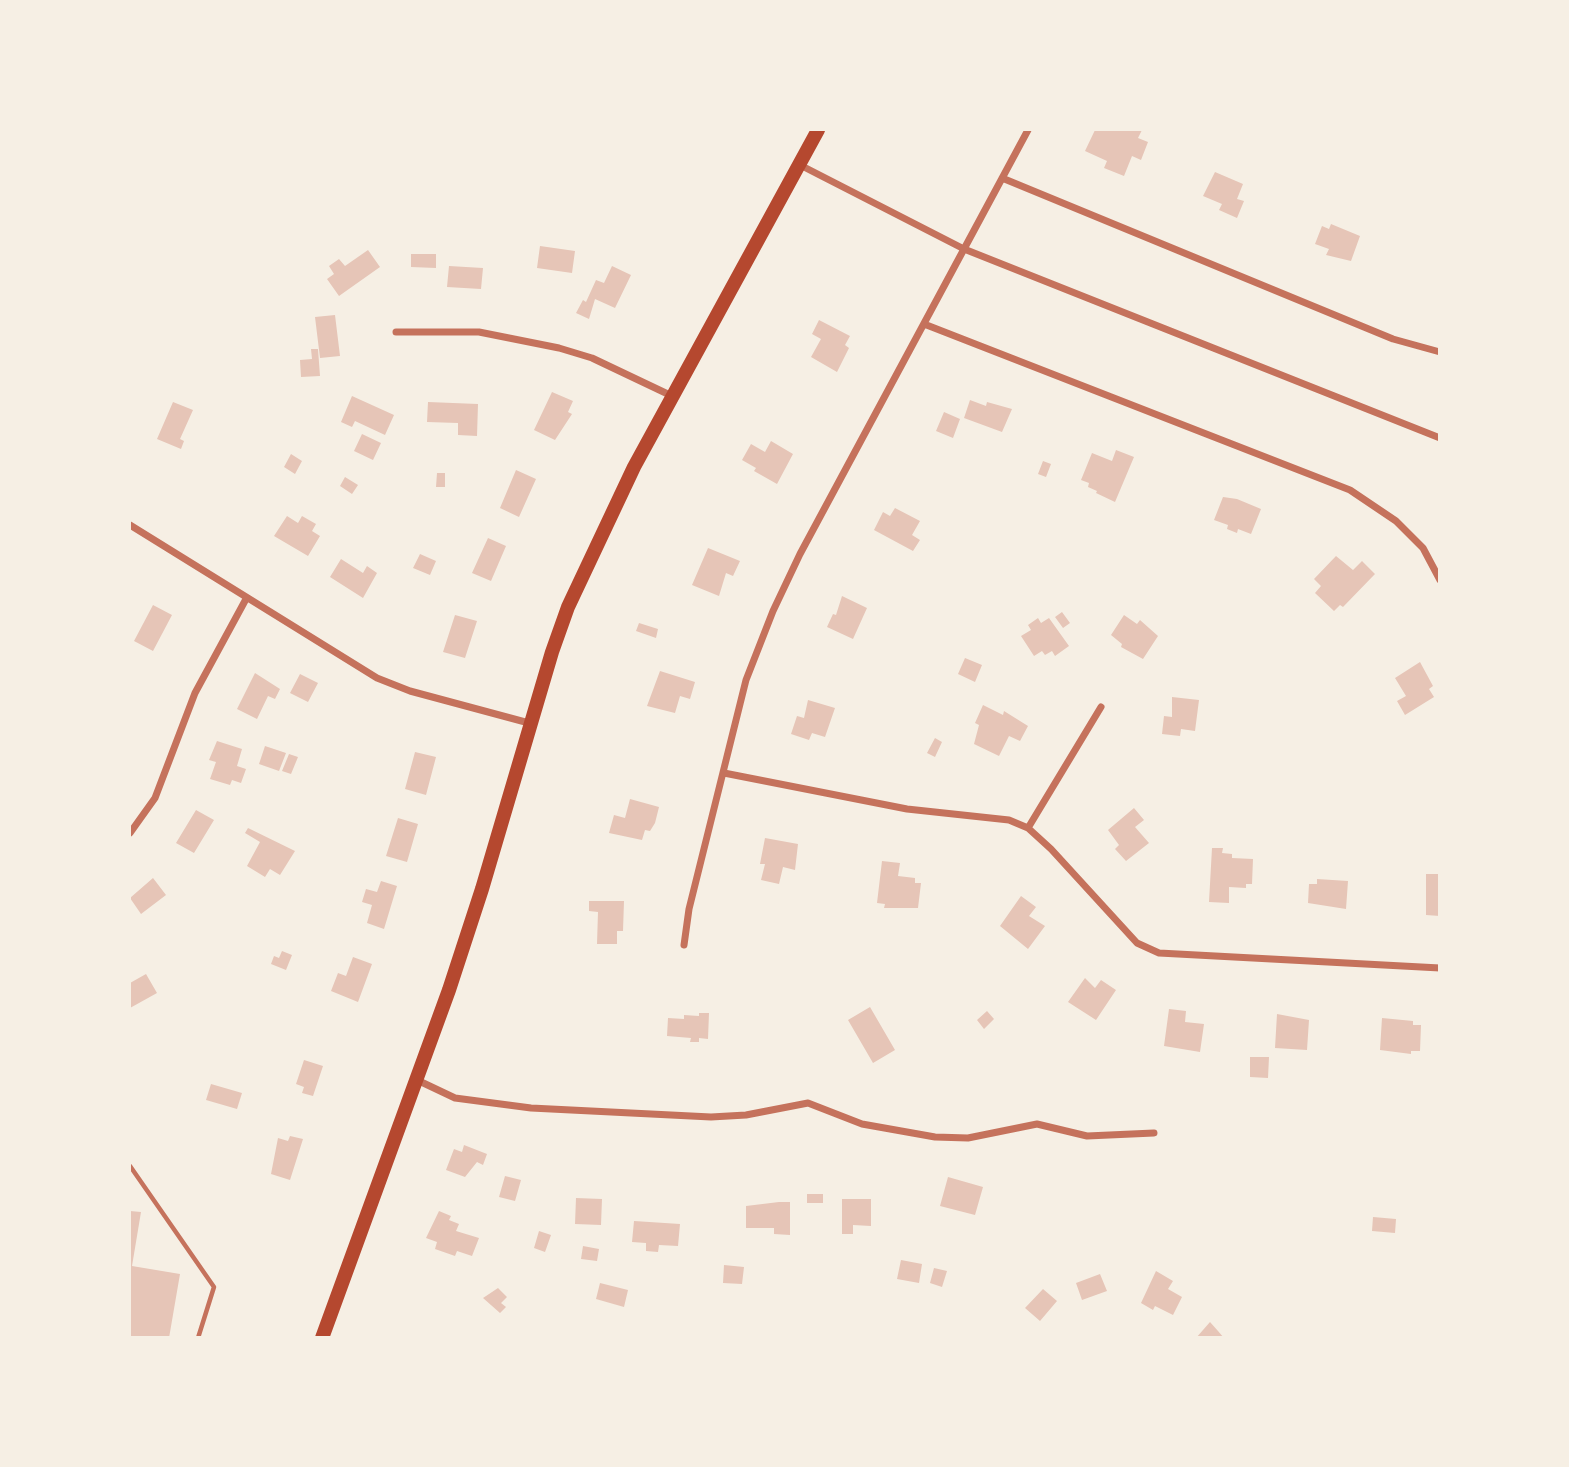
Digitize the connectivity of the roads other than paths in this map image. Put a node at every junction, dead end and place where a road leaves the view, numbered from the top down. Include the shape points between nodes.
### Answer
1 (818, 130) edge
2 (1028, 130) edge
3 (800, 165) junction
4 (1002, 178) junction
5 (964, 249) junction
6 (924, 324) junction
7 (396, 332) dead end
8 (1440, 352) edge
9 (672, 396) junction
10 (1440, 438) edge
11 (130, 525) edge
12 (1440, 580) edge
13 (246, 599) junction
14 (1101, 707) dead end
15 (529, 723) junction
16 (724, 773) junction
17 (1028, 828) junction
18 (130, 833) edge
19 (684, 945) dead end
20 (1440, 968) edge
21 (416, 1080) junction
22 (1154, 1133) dead end
23 (130, 1166) edge
24 (198, 1338) edge
25 (322, 1338) edge

1 - 3 main road
2 - 4 street
3 - 5 street
3 - 9 main road
4 - 5 street
4 - 8 street via 1393,339
5 - 6 street
5 - 10 street
6 - 12 street via 1350,490 1396,521 1423,548
6 - 16 street via 773,611 746,680
7 - 9 street via 479,332 559,348 614,367
9 - 15 main road via 568,607
11 - 13 street
13 - 15 street via 377,678
13 - 18 street via 195,693 155,798
14 - 17 street
15 - 21 main road via 482,889
16 - 17 street via 907,808 1009,820
16 - 19 street
17 - 20 street via 1136,943 1159,953
21 - 22 street via 455,1098 531,1108 711,1117 808,1103 862,1124 935,1137 968,1138 1037,1124 1087,1136
21 - 25 main road
23 - 24 lane via 214,1287

